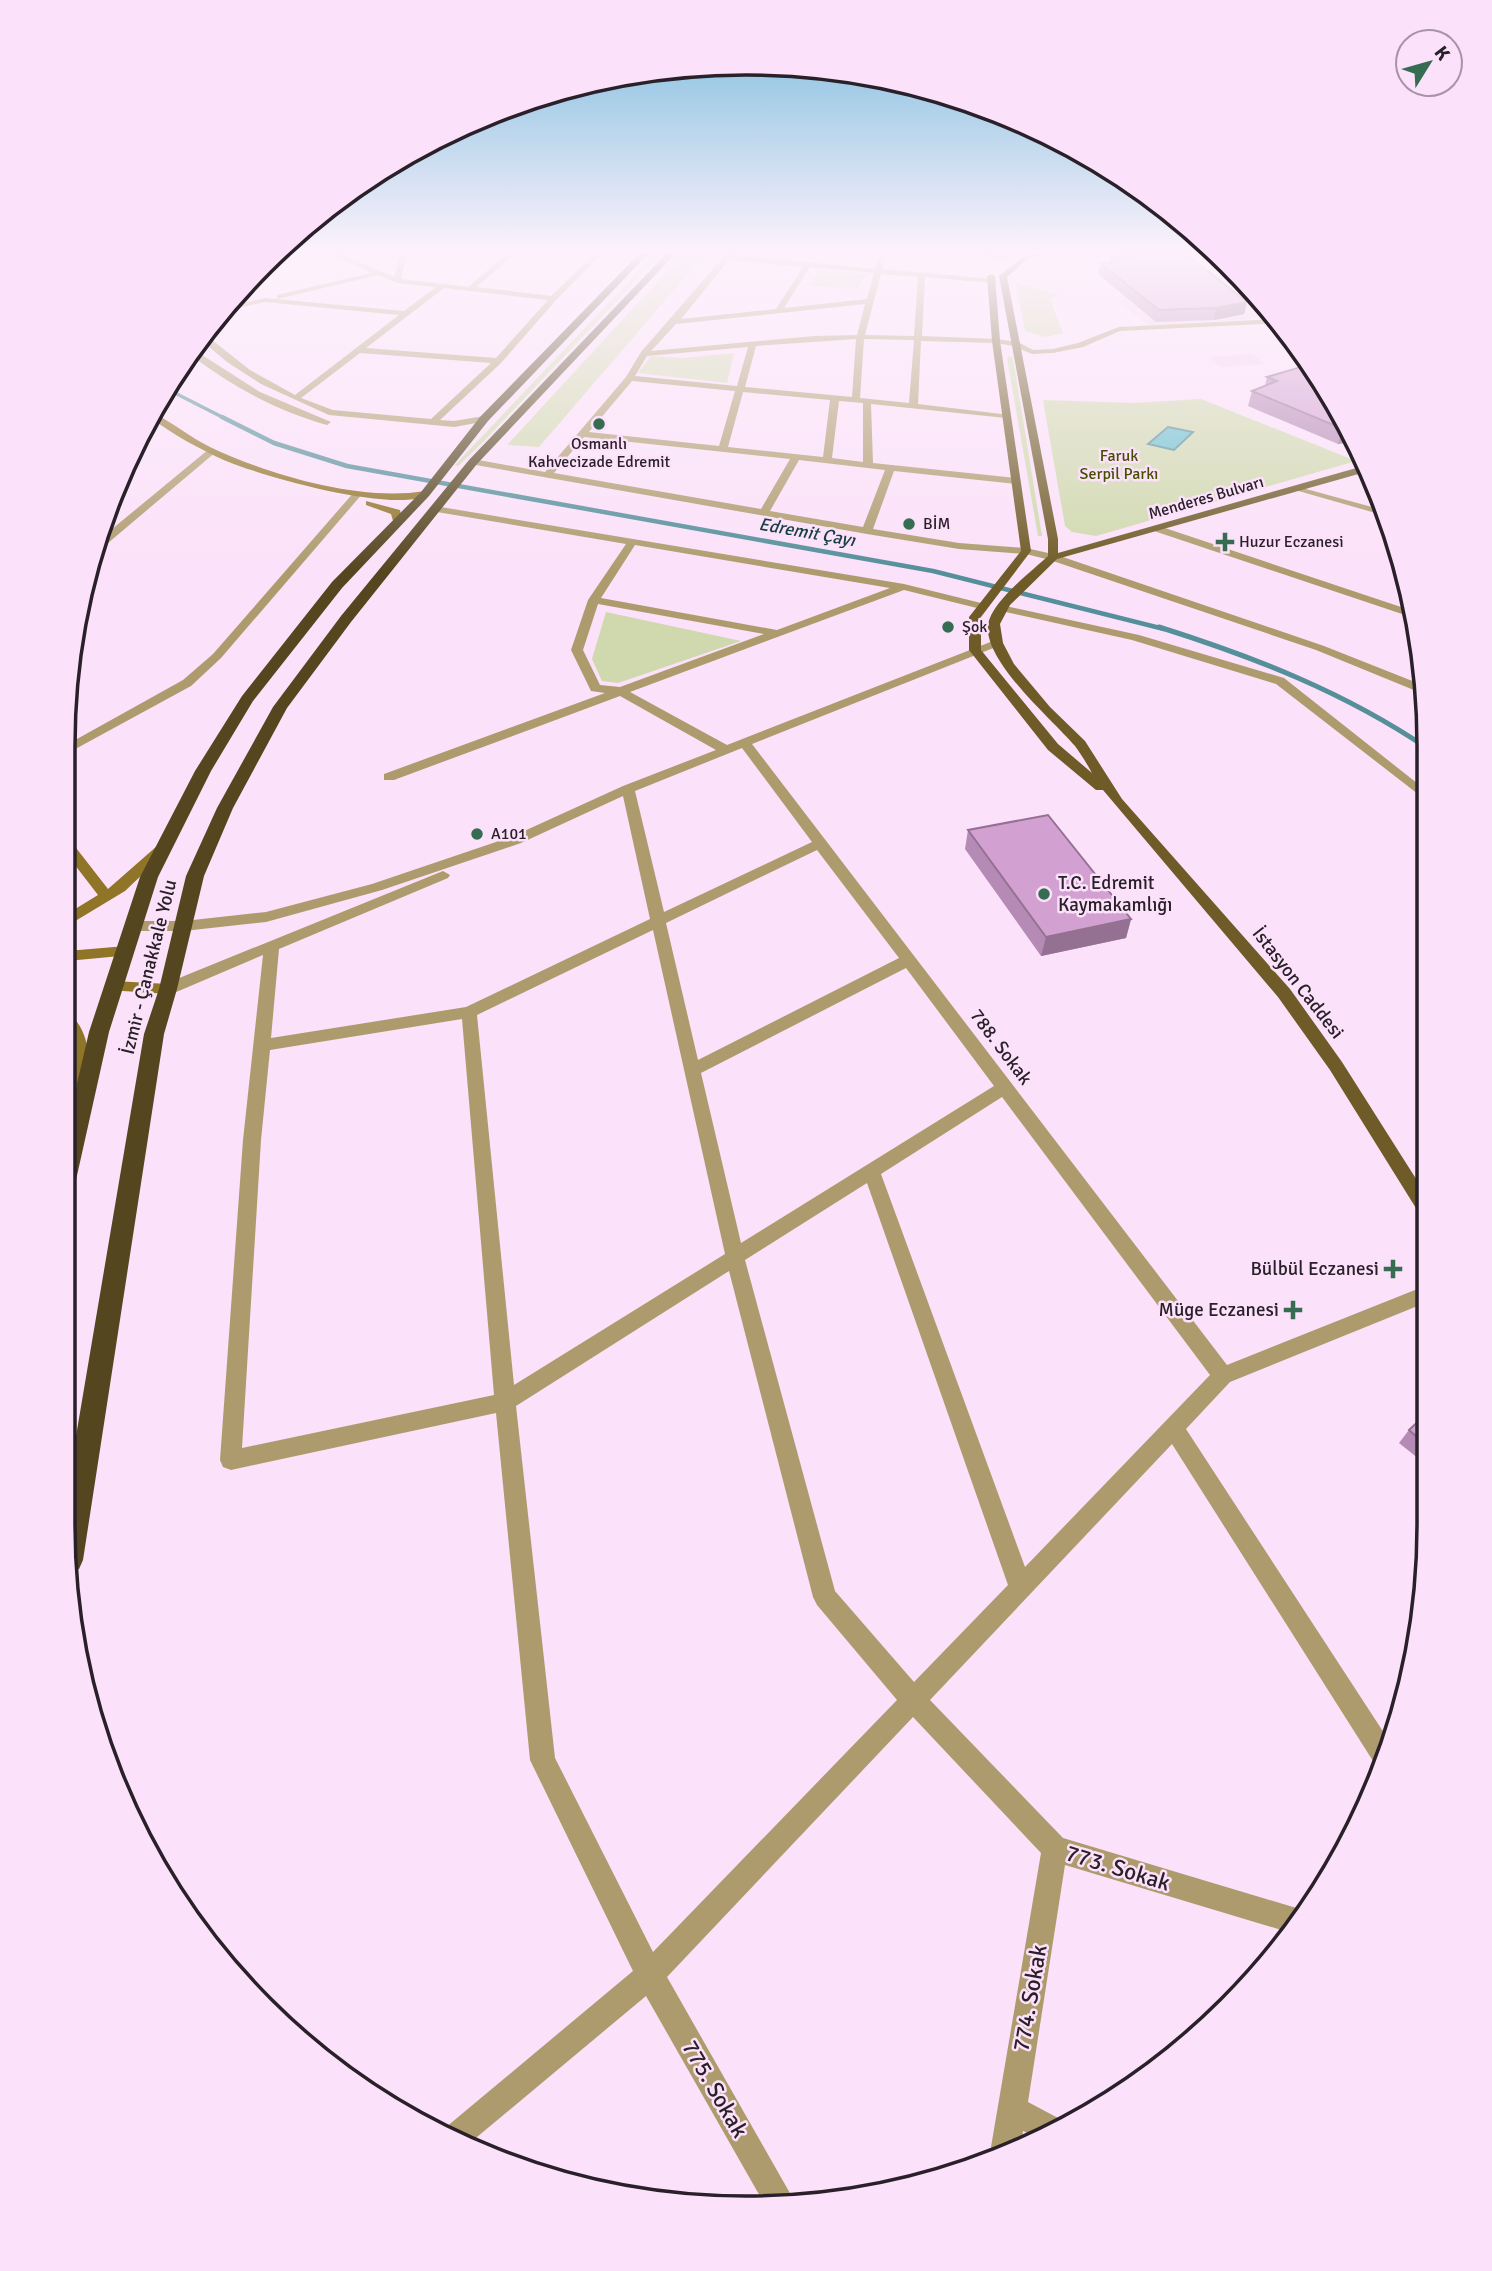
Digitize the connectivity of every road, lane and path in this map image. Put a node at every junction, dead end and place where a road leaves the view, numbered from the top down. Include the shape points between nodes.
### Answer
1 (202, 360) edge
2 (229, 360) edge
3 (346, 360) edge
4 (485, 360) edge
5 (541, 360) edge
6 (570, 360) edge
7 (641, 360) edge
8 (748, 360) edge
9 (859, 360) edge
10 (916, 360) edge
11 (999, 360) edge
12 (1018, 360) edge
13 (498, 361) joint
14 (630, 378) junction
15 (740, 387) junction
16 (296, 397) junction
17 (835, 398) junction
18 (856, 400) junction
19 (867, 401) junction
20 (913, 407) junction
21 (1006, 415) junction
22 (484, 419) junction
23 (433, 422) junction
24 (157, 425) edge
25 (582, 434) junction
26 (465, 446) junction
27 (723, 449) junction
28 (209, 454) junction
29 (796, 457) junction
30 (827, 460) junction
31 (472, 463) junction
32 (869, 465) junction
33 (891, 467) junction
34 (1358, 471) edge
35 (548, 474) junction
36 (1016, 481) junction
37 (1298, 488) junction
38 (356, 496) junction
39 (432, 499) junction
40 (1374, 510) edge
41 (765, 511) junction
42 (398, 522) junction
43 (1158, 529) junction
44 (867, 531) junction
45 (109, 537) edge
46 (633, 541) junction
47 (1026, 551) junction
48 (1053, 557) junction
49 (904, 587) junction
50 (594, 600) junction
51 (983, 603) junction
52 (1003, 605) junction
53 (1403, 612) edge
54 (778, 633) junction
55 (997, 643) junction
56 (975, 650) junction
57 (1414, 686) edge
58 (620, 691) junction
59 (745, 744) junction
60 (75, 745) edge
61 (728, 751) junction
62 (388, 777) dead end
63 (628, 789) junction
64 (1417, 789) edge
65 (1117, 801) junction
66 (516, 839) junction
67 (820, 843) junction
68 (164, 846) junction
69 (75, 856) edge
70 (107, 897) junction
71 (75, 916) edge
72 (657, 922) junction
73 (135, 926) junction
74 (184, 926) junction
75 (272, 946) junction
76 (126, 951) junction
77 (75, 955) edge
78 (908, 960) junction
79 (114, 986) junction
80 (168, 989) junction
81 (468, 1012) junction
82 (75, 1032) edge
83 (262, 1045) junction
84 (692, 1071) junction
85 (1005, 1087) junction
86 (85, 1094) junction
87 (75, 1137) edge
88 (872, 1173) junction
89 (1417, 1195) edge
90 (735, 1257) junction
91 (1417, 1297) edge
92 (1223, 1376) junction
93 (505, 1402) junction
94 (1174, 1428) junction
95 (75, 1523) edge
96 (1021, 1589) junction
97 (914, 1701) junction
98 (1379, 1747) edge
99 (1055, 1849) junction
100 (1289, 1919) edge
101 (650, 1975) junction
102 (1012, 2110) junction
103 (1044, 2126) edge
104 (460, 2132) edge
105 (1007, 2143) edge
106 (772, 2195) edge

1 - 26 street via 298,414 327,422 445,432 457,436
2 - 16 street
3 - 16 street
4 - 13 street
5 - 22 highway, İzmir - Çanakkale Yolu
6 - 31 highway, İzmir - Çanakkale Yolu
7 - 14 street
8 - 15 street
9 - 18 street
10 - 20 street
11 - 21 main road
12 - 48 main road
13 - 23 street
14 - 15 street
14 - 25 street
15 - 17 street
15 - 27 street
16 - 23 street via 332,413
17 - 18 street
17 - 30 street
18 - 19 street
19 - 20 street
19 - 32 street
20 - 21 street
21 - 36 main road
22 - 23 street via 463,424
22 - 26 highway, İzmir - Çanakkale Yolu
24 - 28 street via 176,440
25 - 27 street
25 - 35 street
26 - 39 highway, İzmir - Çanakkale Yolu
27 - 29 street
28 - 38 street via 252,475
28 - 45 street
29 - 30 street
29 - 41 street
30 - 32 street
31 - 35 street
31 - 39 highway, İzmir - Çanakkale Yolu
32 - 33 street
33 - 36 street
33 - 44 street
34 - 37 main road, Menderes Bulvarı
35 - 41 street
36 - 47 main road
37 - 40 street
37 - 43 main road, Menderes Bulvarı
38 - 39 street
38 - 42 street via 396,512
38 - 60 street via 217,656 187,683
39 - 42 highway, İzmir - Çanakkale Yolu
39 - 46 street
39 - 74 highway, İzmir - Çanakkale Yolu via 280,707 215,830 195,876
41 - 44 street
42 - 68 highway, İzmir - Çanakkale Yolu via 337,584 247,699
43 - 48 main road, Menderes Bulvarı
43 - 53 street
44 - 47 street
46 - 49 street
46 - 50 street
47 - 48 street
47 - 51 main road
48 - 52 main road
48 - 57 street via 1320,648
49 - 51 street
49 - 54 street
50 - 54 street
50 - 58 street via 577,650 595,688
51 - 56 main road via 975,617
52 - 55 main road via 994,624
52 - 64 street via 1135,637 1280,681
54 - 58 street
55 - 56 street
55 - 65 main road, İstasyon Caddesi via 1009,665 1080,744
56 - 59 street
56 - 65 main road, İstasyon Caddesi via 1053,747
58 - 61 street
58 - 62 street
59 - 61 street
59 - 67 street, 788. Sokak
61 - 63 street
63 - 66 street
63 - 72 street, 773. Sokak
65 - 89 main road, İstasyon Caddesi via 1284,993
66 - 74 street via 377,887 266,918
66 - 75 street via 421,885
67 - 72 street
67 - 78 street, 788. Sokak
68 - 70 street
68 - 73 highway, İzmir - Çanakkale Yolu via 149,877
69 - 70 street
70 - 71 street
72 - 81 street
72 - 84 street, 773. Sokak
73 - 74 street
73 - 76 highway, İzmir - Çanakkale Yolu
74 - 80 highway, İzmir - Çanakkale Yolu
75 - 80 street
75 - 83 street
76 - 77 street
76 - 79 highway, İzmir - Çanakkale Yolu
78 - 84 street
78 - 85 street, 788. Sokak
79 - 80 street
79 - 86 highway, İzmir - Çanakkale Yolu
80 - 95 highway, İzmir - Çanakkale Yolu via 148,1068
81 - 83 street
81 - 93 street, 775. Sokak
82 - 86 street
83 - 93 street via 231,1460
84 - 90 street, 773. Sokak
85 - 88 street
85 - 92 street, 788. Sokak
86 - 87 highway, İzmir - Çanakkale Yolu
88 - 90 street
88 - 96 street
90 - 93 street
90 - 97 street, 773. Sokak via 825,1597
91 - 92 street
92 - 94 street
93 - 101 street, 775. Sokak via 543,1760
94 - 96 street
94 - 98 street
96 - 97 street
97 - 99 street, 773. Sokak
97 - 101 street
99 - 100 street, 773. Sokak
99 - 102 street, 774. Sokak
101 - 104 street
101 - 106 street, 775. Sokak
102 - 103 street
102 - 105 street, 774. Sokak

